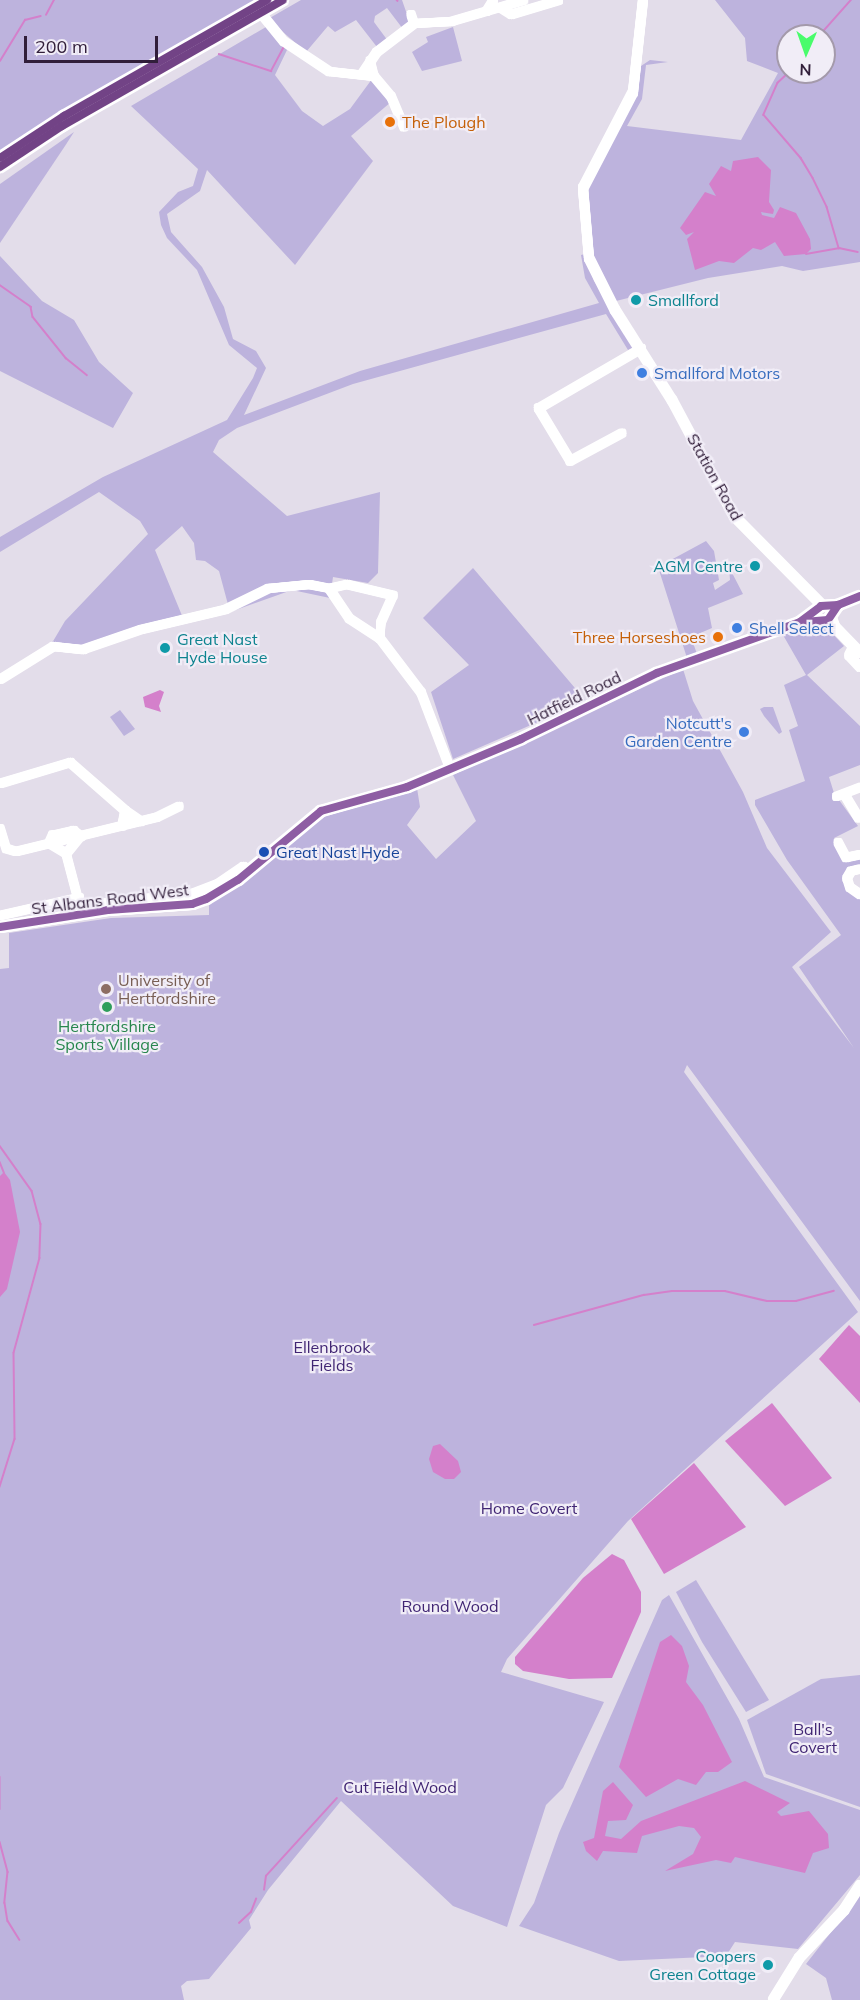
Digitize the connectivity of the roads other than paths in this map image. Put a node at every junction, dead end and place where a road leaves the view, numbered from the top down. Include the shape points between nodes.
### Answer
1 (267, 0) edge
2 (283, 0) edge
3 (523, 0) edge
4 (558, 0) edge
5 (644, 0) edge
6 (491, 2) edge
7 (500, 7) junction
8 (486, 11) junction
9 (261, 13) junction
10 (411, 14) dead end
11 (414, 23) junction
12 (370, 60) junction
13 (362, 73) junction
14 (374, 76) junction
15 (405, 126) dead end
16 (0, 158) edge
17 (0, 167) edge
18 (641, 348) junction
19 (622, 433) dead end
20 (329, 588) junction
21 (860, 596) edge
22 (838, 605) junction
23 (821, 609) junction
24 (826, 618) junction
25 (800, 622) junction
26 (380, 638) junction
27 (853, 646) junction
28 (860, 653) edge
29 (860, 667) edge
30 (0, 679) edge
31 (450, 768) junction
32 (0, 783) edge
33 (860, 787) edge
34 (845, 795) junction
35 (836, 796) dead end
36 (361, 800) joint
37 (179, 806) dead end
38 (125, 810) junction
39 (858, 817) dead end
40 (141, 821) junction
41 (122, 826) junction
42 (0, 828) edge
43 (80, 837) junction
44 (837, 842) dead end
45 (49, 844) junction
46 (66, 853) junction
47 (860, 854) edge
48 (251, 869) junction
49 (860, 869) edge
50 (860, 894) edge
51 (79, 897) junction
52 (81, 905) junction
53 (82, 914) junction
54 (0, 915) edge
55 (0, 927) edge
56 (860, 1885) edge
57 (773, 2000) edge

1 - 16 highway via 63,116
2 - 9 highway
3 - 7 street
4 - 7 street via 511,14
5 - 18 street, Station Road via 633,92 588,175 582,197 589,258 615,310
6 - 8 street
7 - 8 street
8 - 11 street via 451,21
9 - 13 street via 284,41 329,71
9 - 17 highway via 62,126
10 - 11 street
11 - 12 street
12 - 13 street
12 - 14 street
13 - 14 street
14 - 15 street via 391,96
18 - 19 street via 538,408 570,460
18 - 23 street, Station Road via 734,516
20 - 26 street via 349,618
20 - 26 street via 347,584 393,595 381,622
20 - 30 street via 309,584 268,588 225,609 141,629 83,649 53,646
21 - 22 main road, Hatfield Road
22 - 23 main road, Hatfield Road
22 - 24 main road
23 - 24 main road
23 - 24 main road
23 - 25 main road, Hatfield Road
24 - 25 main road, Hatfield Road
24 - 27 street
25 - 31 main road, Hatfield Road via 657,673
26 - 31 street via 421,692
27 - 28 street
27 - 29 street via 849,655
31 - 36 main road, Hatfield Road via 407,787
32 - 38 street via 70,762
33 - 34 street
34 - 35 street
34 - 39 street
36 - 48 main road, St Albans Road West via 307,819
37 - 40 street
38 - 40 street
38 - 41 street
40 - 41 street
41 - 43 street
42 - 45 street via 9,851
43 - 45 street
43 - 46 street
44 - 47 street via 848,858
45 - 46 street
46 - 51 street
48 - 52 street, St Albans Road West via 243,866 218,883 192,893
48 - 53 main road, St Albans Road West via 217,893 192,904
49 - 50 street via 851,871 847,878 850,887
51 - 52 street
51 - 54 street
52 - 53 street
53 - 55 main road, St Albans Road West
56 - 57 street via 844,1910 799,1958

